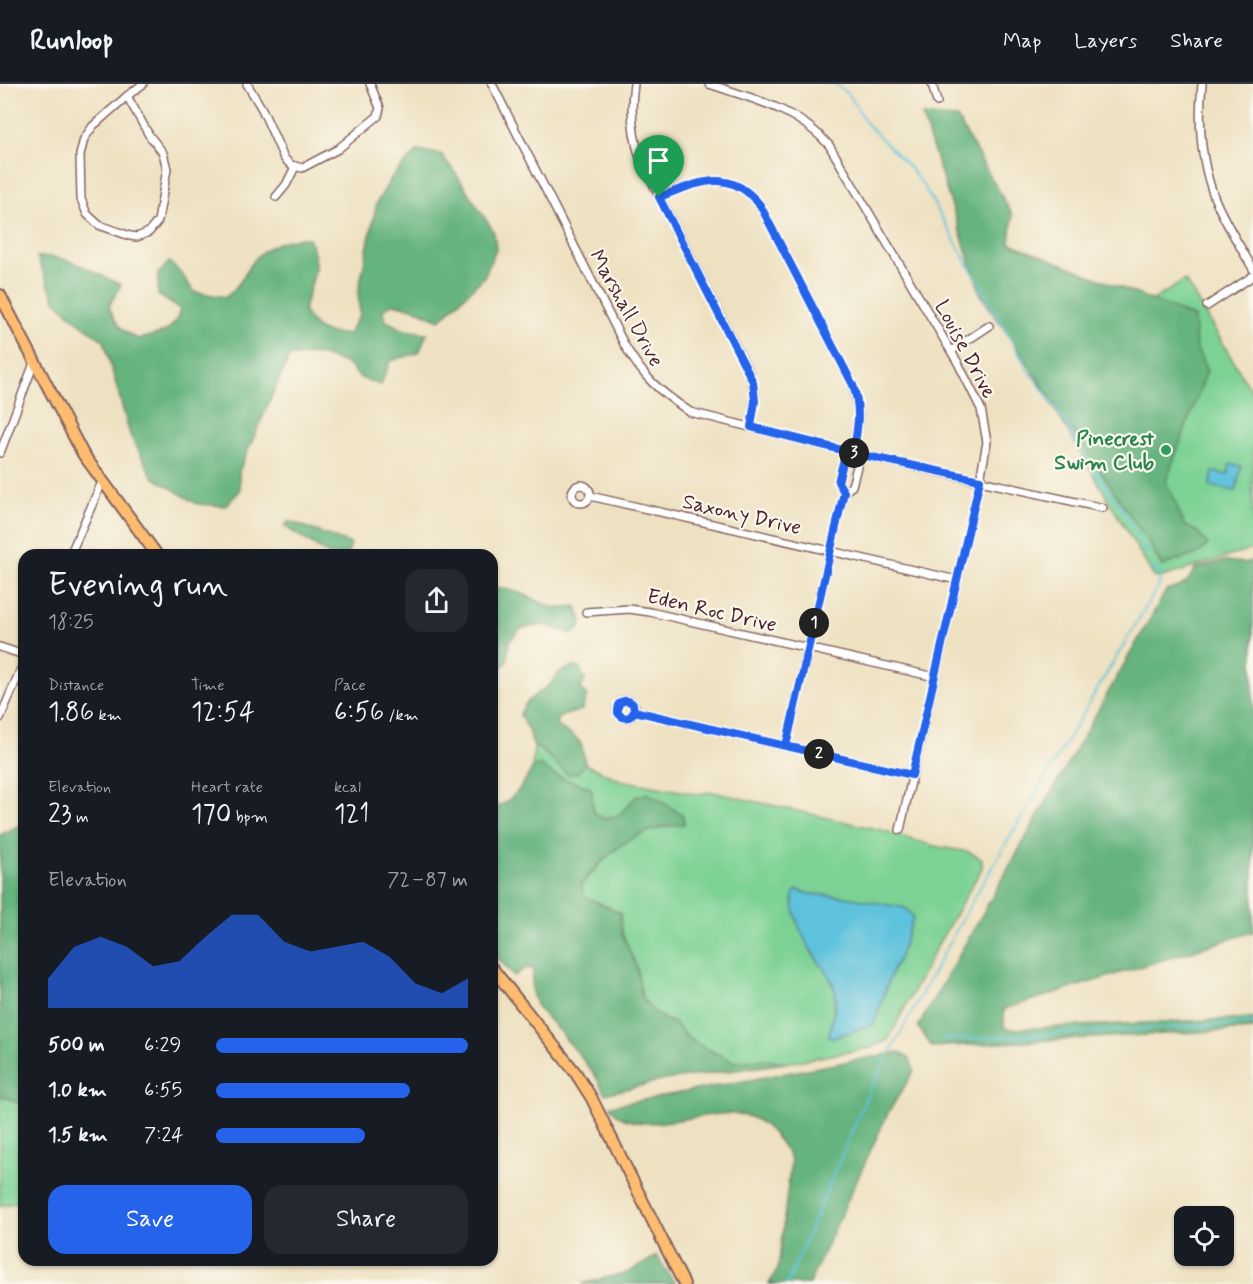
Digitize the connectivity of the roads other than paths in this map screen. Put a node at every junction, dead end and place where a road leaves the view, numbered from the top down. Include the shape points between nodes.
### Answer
1 (143, 84) edge
2 (247, 84) edge
3 (370, 84) edge
4 (492, 84) edge
5 (634, 84) edge
6 (708, 84) edge
7 (932, 84) edge
8 (1202, 84) edge
9 (127, 96) junction
10 (937, 102) dead end
11 (295, 167) junction
12 (276, 197) dead end
13 (659, 197) junction
14 (1253, 269) edge
15 (1253, 276) edge
16 (0, 296) edge
17 (1208, 306) dead end
18 (989, 326) dead end
19 (951, 351) junction
20 (34, 363) junction
21 (751, 427) junction
22 (3, 435) edge
23 (0, 453) edge
24 (853, 453) junction
25 (980, 480) junction
26 (102, 482) junction
27 (844, 492) junction
28 (590, 496) dead end
29 (1103, 508) dead end
30 (73, 549) edge
31 (152, 549) edge
32 (830, 551) junction
33 (957, 580) junction
34 (586, 612) dead end
35 (0, 647) edge
36 (808, 649) junction
37 (18, 653) edge
38 (18, 676) edge
39 (935, 677) junction
40 (634, 711) dead end
41 (0, 718) edge
42 (786, 746) junction
43 (912, 775) junction
44 (900, 830) dead end
45 (498, 976) edge
46 (684, 1284) edge

1 - 9 street
2 - 11 street via 284,158
3 - 11 street via 380,108 378,116 338,149 305,168
4 - 21 street, Marshall Drive via 633,360 658,390 690,412
5 - 13 street via 631,114 635,143
6 - 19 street, Louise Drive via 790,113 820,135 839,160
7 - 10 street
8 - 14 street via 1200,116 1208,176 1223,216
9 - 9 street via 163,153 167,169 158,221 149,232 136,237 99,225 87,214 81,199 80,155 84,139
11 - 12 street
13 - 21 street via 753,382
13 - 24 street via 718,180 740,187 760,205 853,385 859,416
15 - 17 street
16 - 20 main road
18 - 19 street
19 - 25 street, Louise Drive via 981,409 987,442
20 - 22 street
20 - 26 main road
21 - 24 street, Marshall Drive
22 - 23 street
24 - 25 street, Marshall Drive
24 - 27 street via 852,486
24 - 27 street via 838,482
25 - 29 street, Marshall Drive
25 - 33 street, Louise Drive
26 - 30 street
26 - 31 main road
27 - 32 street
28 - 32 street, Saxony Drive
32 - 33 street, Saxony Drive
32 - 36 street
33 - 39 street, Louise Drive
34 - 36 street, Eden Roc Drive via 636,610
35 - 37 street
36 - 39 street, Eden Roc Drive
36 - 42 street
38 - 41 street
39 - 43 street, Louise Drive
40 - 42 street
42 - 43 street
43 - 44 street, Louise Drive
45 - 46 main road via 588,1093

